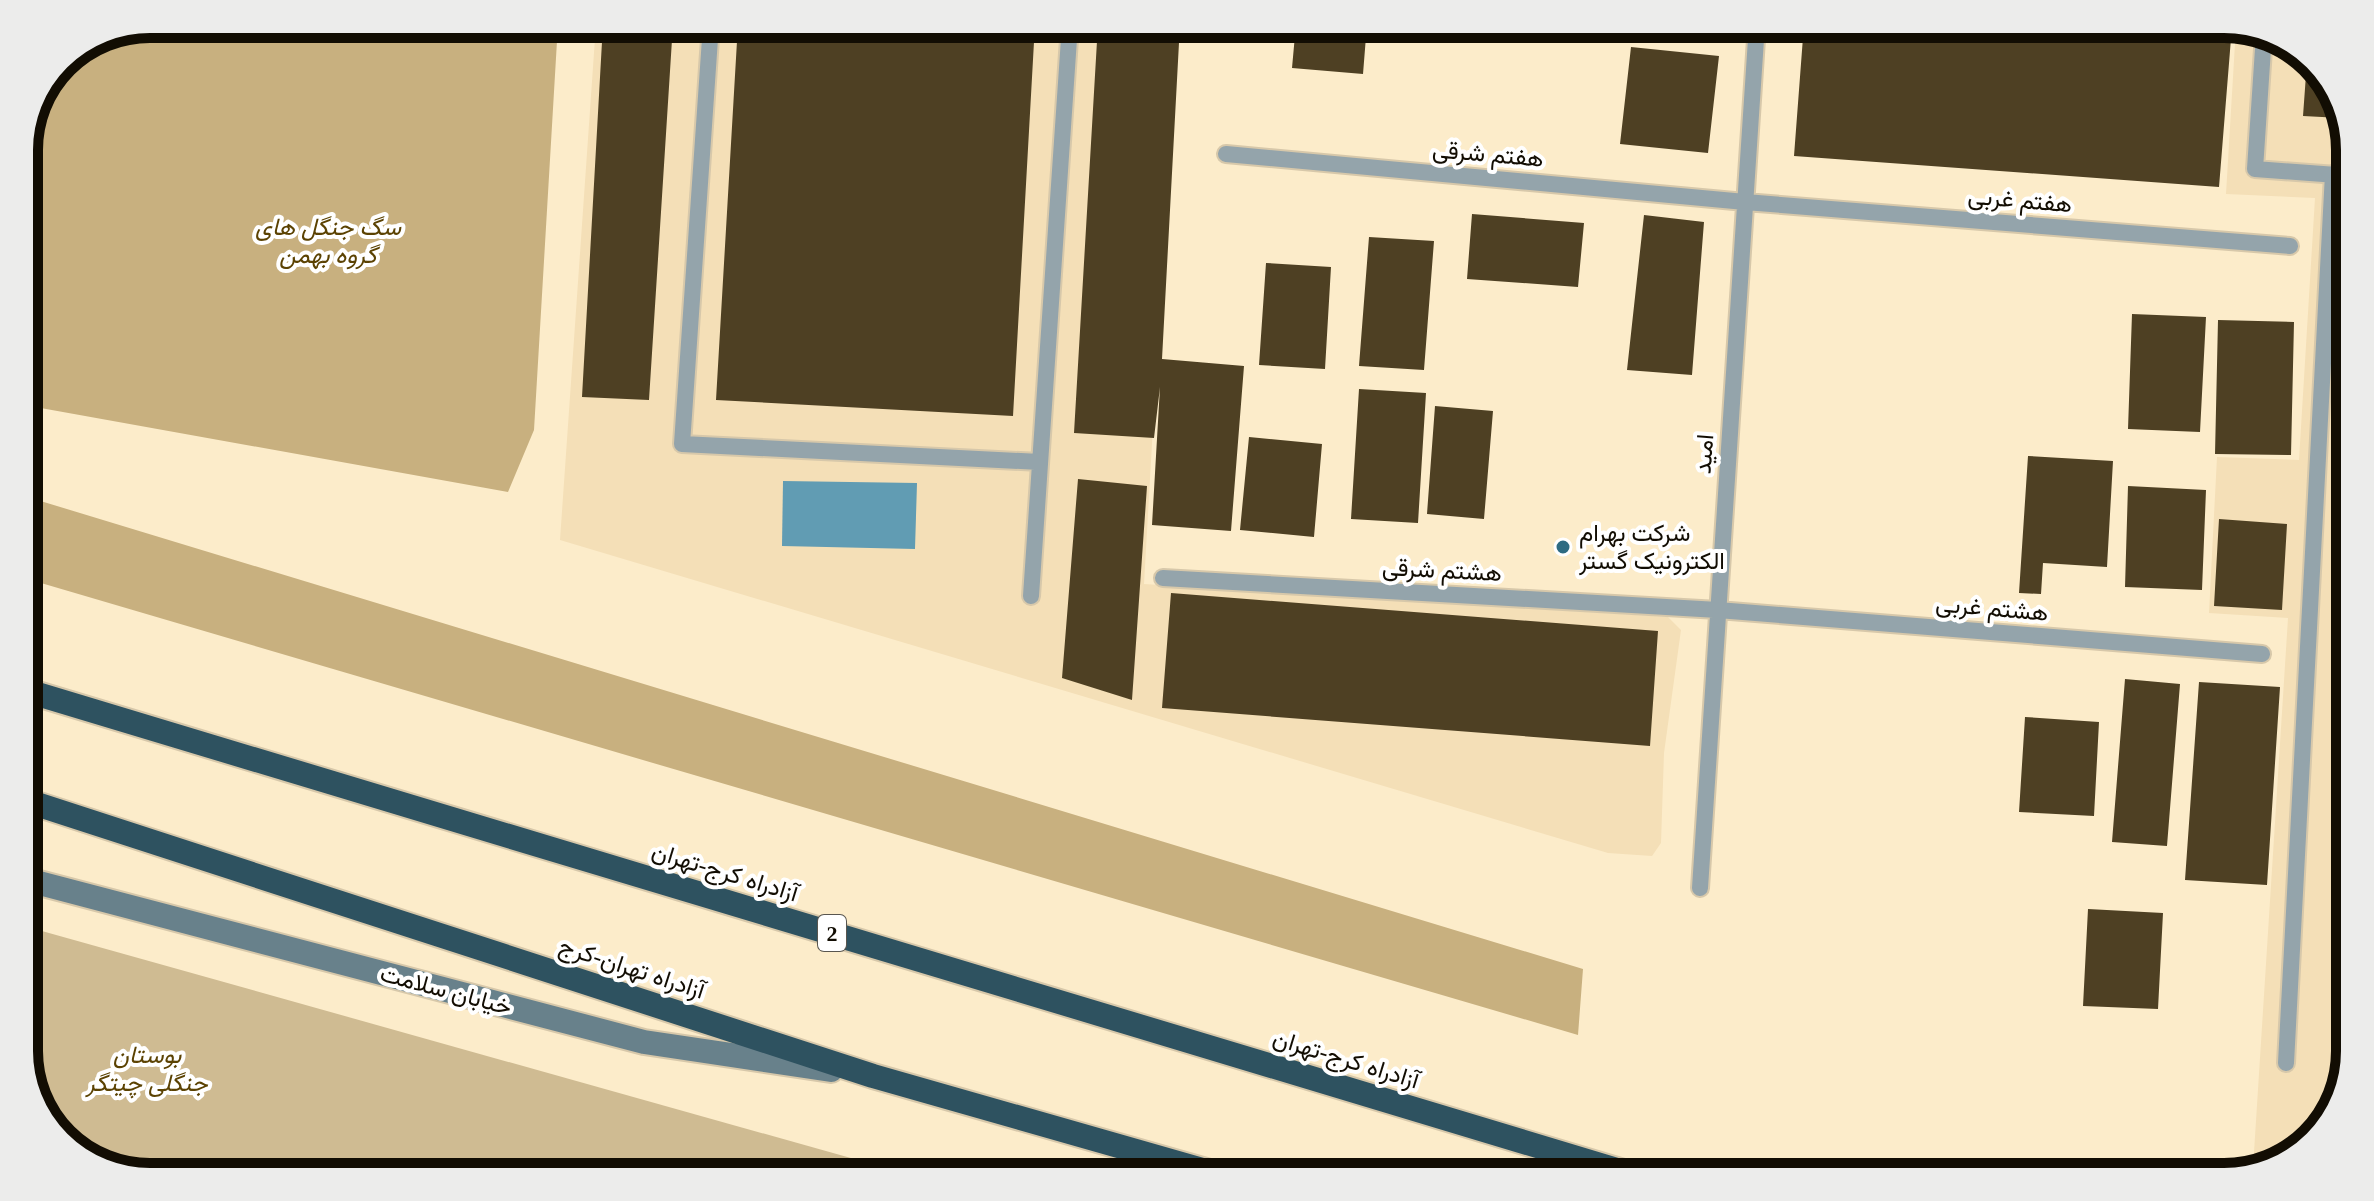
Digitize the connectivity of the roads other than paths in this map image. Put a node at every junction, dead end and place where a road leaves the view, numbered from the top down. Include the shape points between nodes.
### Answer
1 (710, 38) edge
2 (1069, 38) edge
3 (1756, 38) edge
4 (2263, 45) edge
5 (1226, 154) dead end
6 (2336, 175) edge
7 (1745, 202) junction
8 (2290, 246) dead end
9 (2336, 256) edge
10 (1040, 462) junction
11 (1163, 578) dead end
12 (1031, 596) dead end
13 (1718, 610) junction
14 (2262, 654) dead end
15 (38, 694) edge
16 (38, 805) edge
17 (38, 883) edge
18 (1700, 888) dead end
19 (2286, 1063) dead end
20 (873, 1076) junction
21 (1178, 1163) edge
22 (1594, 1163) edge

1 - 10 lane via 682,444
2 - 10 lane
3 - 7 lane, امید
4 - 6 lane via 2255,169
5 - 7 lane, هفتم شرقی
7 - 8 lane, هفتم غربی
7 - 13 lane, امید
9 - 19 lane
10 - 12 lane
11 - 13 lane, هشتم شرقی
13 - 14 lane, هشتم غربی
13 - 18 lane, امید
15 - 22 highway, آزادراه کرج-تهران / 2
16 - 20 highway, آزادراه تهران-کرج
17 - 20 main road, خیابان سلامت via 644,1042
20 - 21 highway, آزادراه تهران-کرج

